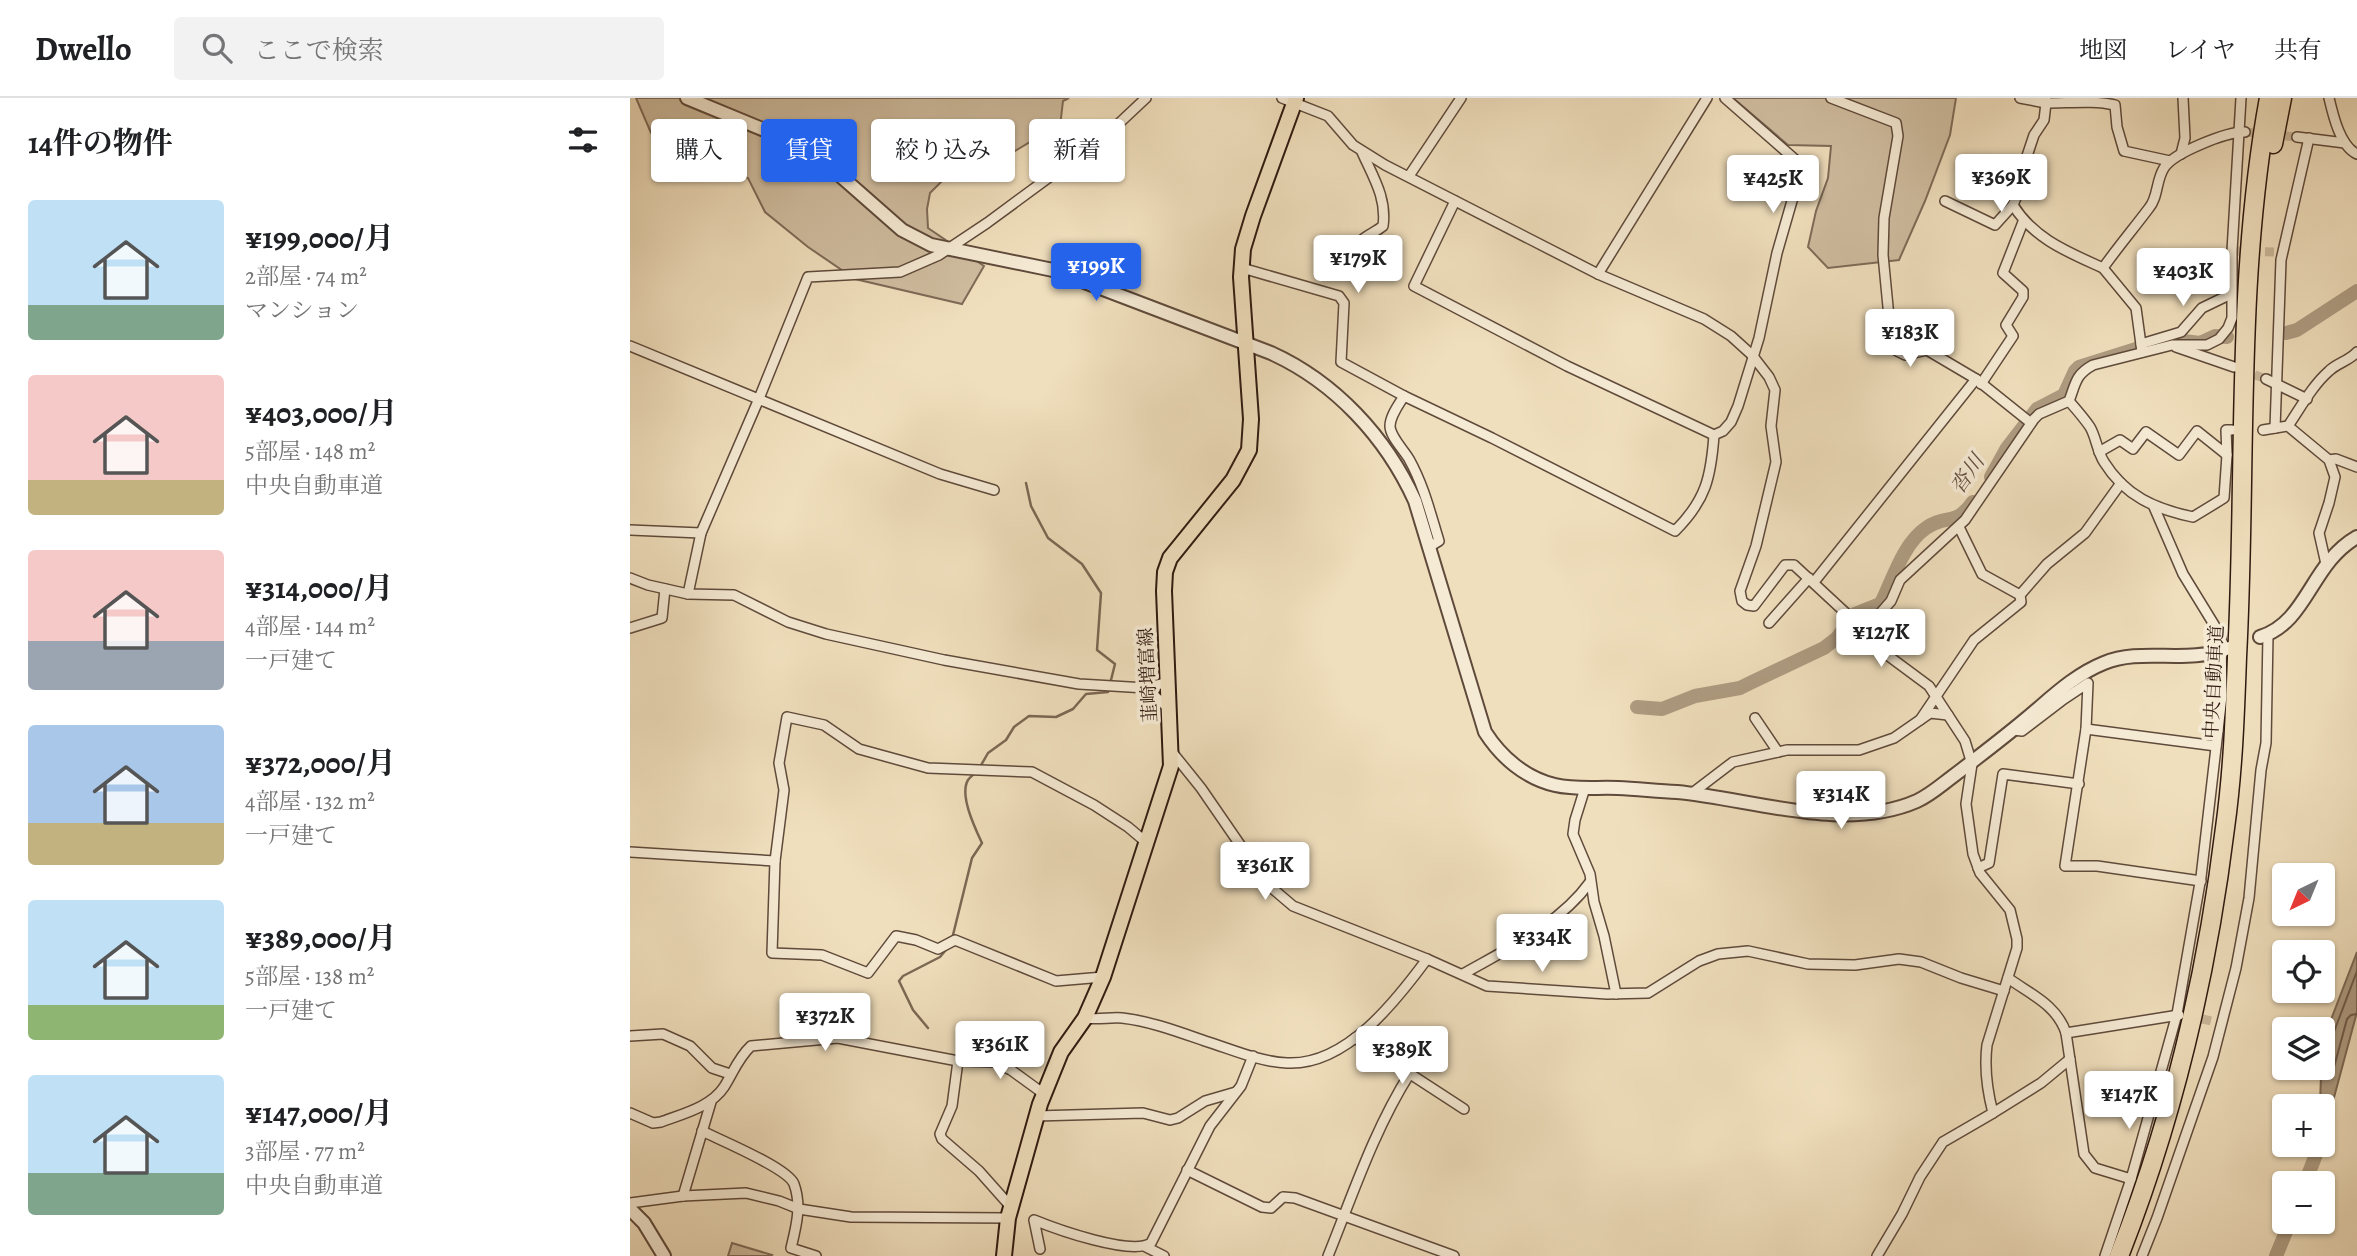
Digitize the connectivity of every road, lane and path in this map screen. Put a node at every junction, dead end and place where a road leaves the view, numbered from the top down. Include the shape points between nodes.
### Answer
1 (687, 98) edge
2 (1146, 98) edge
3 (1461, 98) edge
4 (1707, 98) edge
5 (1725, 98) edge
6 (1831, 98) edge
7 (2020, 98) edge
8 (2183, 98) edge
9 (2241, 98) edge
10 (2269, 98) edge
11 (2281, 98) edge
12 (2329, 98) edge
13 (1291, 100) edge
14 (2046, 101) edge
15 (2241, 132) junction
16 (2297, 137) tunnel mouth
17 (2309, 138) junction
18 (2345, 143) junction
19 (1362, 152) junction
20 (2181, 154) junction
21 (2357, 154) edge
22 (2169, 161) junction
23 (1409, 176) junction
24 (1455, 201) junction
25 (1945, 201) dead end
26 (2013, 205) junction
27 (2023, 222) junction
28 (950, 249) junction
29 (1354, 253) dead end
30 (1242, 268) junction
31 (2103, 268) junction
32 (1598, 274) junction
33 (2231, 295) junction
34 (2158, 339) junction
35 (1247, 342) junction
36 (630, 346) edge
37 (2169, 346) junction
38 (2141, 348) junction
39 (2357, 352) edge
40 (1752, 355) junction
41 (2234, 367) tunnel mouth
42 (2266, 379) tunnel mouth
43 (1979, 382) junction
44 (2276, 384) junction
45 (1404, 396) junction
46 (2307, 399) junction
47 (758, 401) junction
48 (2069, 401) junction
49 (2031, 423) junction
50 (2288, 426) junction
51 (2276, 428) junction
52 (2231, 430) dead end
53 (2263, 430) dead end
54 (1714, 435) junction
55 (2099, 452) junction
56 (2227, 455) junction
57 (2329, 460) junction
58 (2357, 467) edge
59 (2121, 484) junction
60 (994, 489) dead end
61 (2154, 507) junction
62 (1959, 527) junction
63 (630, 530) edge
64 (701, 533) junction
65 (2357, 537) edge
66 (1429, 547) junction
67 (2326, 564) junction
68 (630, 578) edge
69 (1812, 580) junction
70 (665, 589) junction
71 (688, 594) junction
72 (2020, 595) junction
73 (1769, 623) dead end
74 (630, 628) edge
75 (1863, 633) junction
76 (2264, 636) joint
77 (2225, 650) junction
78 (1168, 682) junction
79 (1146, 688) junction
80 (1937, 697) junction
81 (1169, 710) junction
82 (1948, 715) junction
83 (1755, 718) dead end
84 (1920, 720) junction
85 (2086, 729) junction
86 (2013, 730) junction
87 (2216, 746) junction
88 (1172, 752) junction
89 (1778, 752) junction
90 (1972, 764) junction
91 (2079, 784) junction
92 (1585, 788) junction
93 (1691, 794) junction
94 (1147, 843) junction
95 (630, 852) edge
96 (775, 861) junction
97 (1978, 868) junction
98 (2201, 881) junction
99 (1590, 882) junction
100 (1427, 959) junction
101 (1463, 974) junction
102 (1104, 977) junction
103 (2008, 978) junction
104 (2004, 991) junction
105 (1616, 994) junction
106 (2181, 1015) junction
107 (1085, 1018) junction
108 (2211, 1021) tunnel mouth
109 (2222, 1023) junction
110 (2066, 1033) junction
111 (630, 1036) edge
112 (1355, 1038) junction
113 (1253, 1056) junction
114 (2070, 1059) junction
115 (958, 1061) junction
116 (1410, 1073) junction
117 (730, 1074) junction
118 (1236, 1092) junction
119 (1044, 1094) junction
120 (710, 1101) junction
121 (1464, 1109) dead end
122 (630, 1113) edge
123 (1993, 1113) junction
124 (1036, 1116) junction
125 (702, 1130) junction
126 (1188, 1170) junction
127 (2131, 1178) junction
128 (683, 1196) junction
129 (634, 1206) edge
130 (799, 1209) junction
131 (1010, 1212) junction
132 (1345, 1216) junction
133 (1040, 1249) dead end
134 (1139, 1250) edge
135 (664, 1256) edge
136 (816, 1256) edge
137 (1003, 1256) edge
138 (1164, 1256) edge
139 (1328, 1256) edge
140 (1454, 1256) edge
141 (1877, 1256) edge
142 (2105, 1256) edge
143 (2119, 1256) edge
144 (2132, 1256) edge
145 (2142, 1256) edge

1 - 28 street via 819,157 902,230
2 - 28 street via 1113,129
3 - 23 street
4 - 32 street
5 - 40 street via 1800,163
6 - 43 street via 1896,123 1898,136 1882,236 1894,347 1905,355 1927,350
7 - 14 street
8 - 20 street
9 - 15 street
10 - 143 highway, 中央自動車道 via 2249,248 2238,655 2226,825 2193,1011 2162,1132
11 - 144 highway, 中央自動車道 via 2260,246 2250,653 2229,888 2188,1080
12 - 18 street
13 - 19 street via 1328,116
13 - 30 main road, 韮崎増富線 via 1243,249
14 - 22 street via 2115,105 2124,151
14 - 26 street via 2044,120 2031,145 2024,181
15 - 20 street via 2225,134
15 - 33 street
16 - 17 street
17 - 18 street
17 - 44 street via 2279,252
18 - 21 street
19 - 23 street
19 - 29 street via 1379,189 1384,216 1383,226 1364,236
20 - 22 street
22 - 31 street via 2151,206
23 - 24 street
24 - 32 street
24 - 54 street via 1414,286 1567,366
25 - 26 street via 1995,225
26 - 27 street
27 - 31 street via 2065,251
27 - 43 street via 2003,273 2023,291 2006,325 2013,336
28 - 35 street via 1053,270
28 - 47 street via 900,272 808,277
30 - 35 main road, 韮崎増富線
30 - 45 street via 1339,296 1345,303 1341,362
31 - 38 street via 2136,309
32 - 40 street via 1704,318
33 - 34 street via 2202,308 2181,332
33 - 37 street via 2232,318 2219,339 2198,347
34 - 37 street
34 - 38 street
35 - 66 street via 1308,372 1358,417 1404,478
35 - 78 main road, 韮崎増富線 via 1250,450 1233,480 1170,558 1165,572
36 - 47 street
37 - 38 street
37 - 41 street
38 - 48 street via 2081,372
39 - 46 street via 2331,368
40 - 54 street via 1731,422
40 - 69 street via 1775,390 1771,426 1776,462 1740,597 1754,606 1785,565 1794,565
42 - 44 street
43 - 49 street
43 - 69 street
44 - 46 street
44 - 51 street
45 - 54 street via 1675,531 1706,489
45 - 66 street via 1390,430 1431,507 1439,541
46 - 50 street
47 - 60 street via 940,474
47 - 64 street
48 - 49 street via 2039,414
48 - 55 street via 2091,428
49 - 62 street
50 - 51 street
50 - 57 street
51 - 53 street
52 - 56 street via 2227,430
55 - 56 street via 2120,440 2133,449 2146,432 2179,455 2197,431
55 - 59 street
56 - 61 street via 2220,502 2193,517
57 - 58 street
57 - 67 street via 2335,477 2319,533
59 - 61 street
59 - 72 street via 2085,533 2047,564
61 - 77 street via 2183,574 2221,635
62 - 72 street via 1982,574
62 - 75 street via 1900,580 1891,601
63 - 64 street
64 - 71 street
65 - 67 street
66 - 92 street via 1485,732 1523,771 1556,785
67 - 76 street via 2288,623
68 - 70 street
69 - 73 street
69 - 75 street
70 - 71 street
70 - 74 street via 662,618
71 - 79 street via 734,595 788,622 892,650 1079,684
72 - 80 street via 2021,602 1974,640
75 - 80 street
76 - 109 street via 2266,743 2249,898
77 - 86 street via 2200,657 2127,657 2102,664 2073,679
77 - 87 street
78 - 79 street
78 - 81 main road, 韮崎増富線
79 - 81 street
80 - 82 street
80 - 84 street
81 - 88 main road, 韮崎増富線
82 - 84 street via 1930,713
82 - 90 street via 1965,741
83 - 89 street
84 - 89 street via 1894,738 1859,750
85 - 86 street via 2088,683 2022,731
85 - 87 street
85 - 91 street
86 - 90 street
87 - 98 street
88 - 94 main road, 韮崎増富線
88 - 100 street via 1254,865 1293,906
89 - 93 street via 1733,762
90 - 93 street via 1925,797 1876,813 1819,813
90 - 97 street via 1966,804
91 - 97 street via 2003,774 1989,863
91 - 98 street via 2065,866 2097,866
92 - 93 street
92 - 99 street via 1573,834
94 - 96 street via 1094,805 1032,772 928,768 859,749 824,725 787,717 779,763 784,790
94 - 102 main road, 韮崎増富線
95 - 96 street
96 - 102 street via 772,953 822,955 868,972 896,936 937,949 955,940 1056,981
97 - 103 street via 2014,921 2017,948
98 - 106 street
99 - 101 street via 1566,909
99 - 105 street
100 - 101 street
100 - 112 street via 1388,1009
101 - 105 street via 1487,986
102 - 107 main road, 韮崎増富線
103 - 104 street
103 - 110 street via 2050,1006
104 - 105 street via 1922,962 1808,964 1748,951 1699,961 1648,993
104 - 123 street via 1985,1061
106 - 110 street
106 - 127 street
107 - 113 street via 1122,1018
107 - 119 main road, 韮崎増富線 via 1061,1052
108 - 109 street
109 - 145 street
110 - 114 street
111 - 117 street via 663,1034 690,1046 712,1068
112 - 113 street via 1299,1063
112 - 116 street
113 - 118 street
114 - 123 street
114 - 127 street via 2084,1154 2095,1168
115 - 117 street via 824,1038 751,1046
115 - 119 street via 994,1062
115 - 131 street via 951,1106 940,1134 979,1171
116 - 121 street
116 - 132 street via 1389,1107
117 - 120 street
118 - 124 street via 1205,1101 1170,1120 1143,1113
118 - 126 street via 1210,1126
119 - 124 main road, 韮崎増富線
120 - 122 street via 661,1122
120 - 125 street
123 - 141 street via 1943,1142
124 - 131 main road, 韮崎増富線
125 - 128 street
125 - 130 street via 780,1170 794,1182
126 - 132 street via 1262,1207 1271,1208 1288,1196
126 - 134 street via 1151,1243
127 - 142 street
128 - 129 street
128 - 130 street via 746,1193
129 - 135 street
130 - 131 street via 850,1217
130 - 136 street via 791,1248
131 - 137 main road, 韮崎増富線
132 - 139 street
132 - 140 street
133 - 134 street via 1034,1220 1078,1237
134 - 138 street

